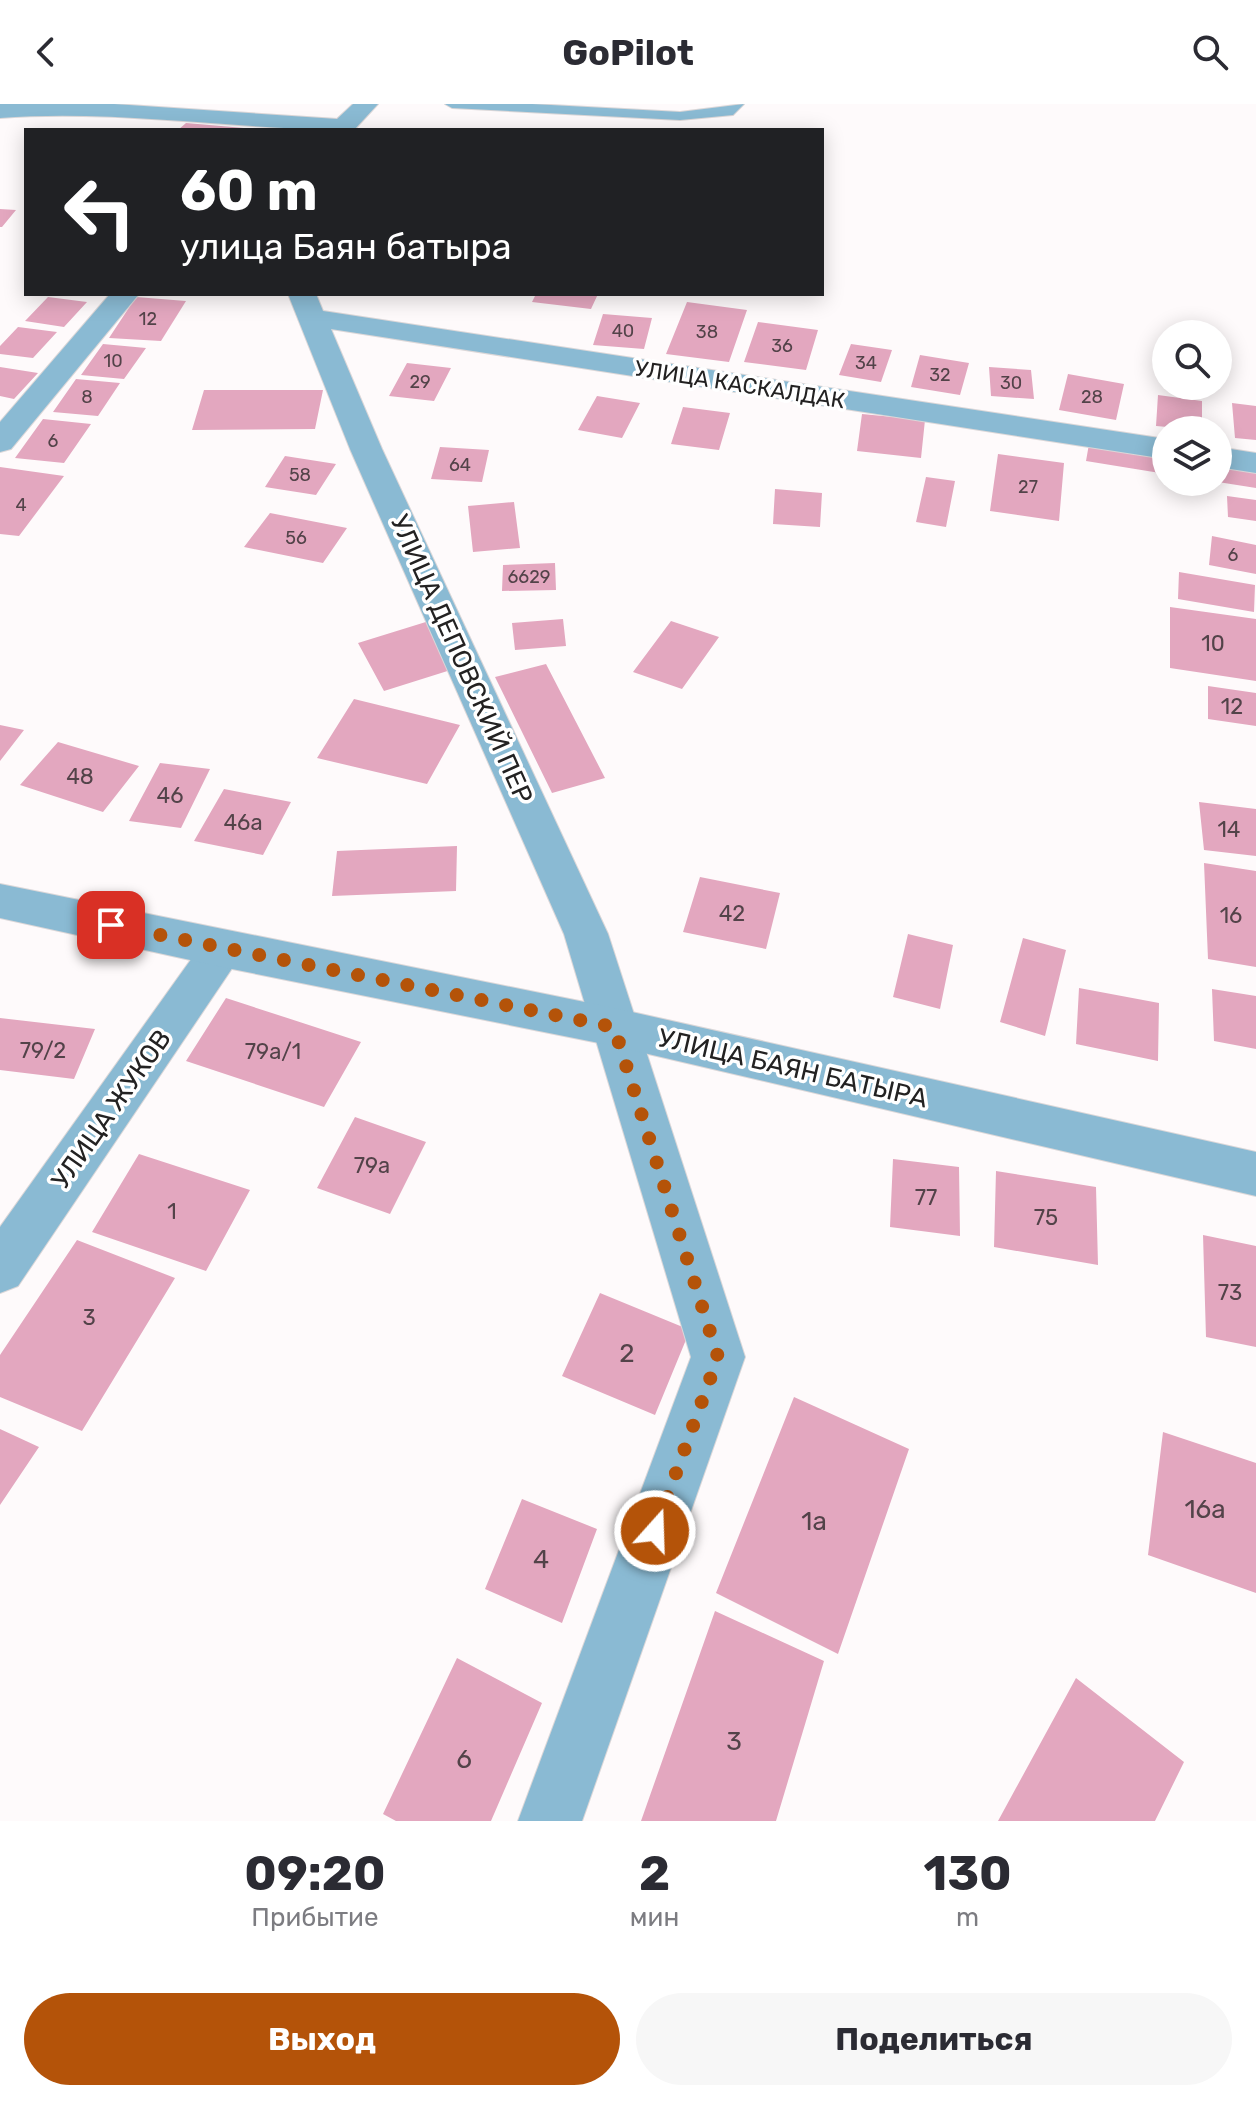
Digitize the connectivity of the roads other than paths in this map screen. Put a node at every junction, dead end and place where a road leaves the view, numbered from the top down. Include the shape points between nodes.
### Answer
1 (366, 104) edge
2 (452, 104) edge
3 (737, 104) edge
4 (16, 108) edge
5 (340, 128) edge
6 (123, 296) edge
7 (308, 306) edge
8 (0, 442) edge
9 (1152, 447) edge
10 (1232, 459) edge
11 (1256, 463) edge
12 (0, 901) edge
13 (222, 949) junction
14 (614, 1027) junction
15 (1256, 1174) edge
16 (0, 1269) edge
17 (550, 1821) edge

1 - 5 street
2 - 3 lane via 680,116 728,112
4 - 5 street
6 - 8 street
7 - 9 street, УЛИЦА КАСКАЛДАК
7 - 14 street, УЛИЦА ДЕПОВСКИЙ ПЕР via 366,449 586,934
10 - 11 street
12 - 13 street, УЛИЦА БАЯН БАТЫРА
13 - 14 street, УЛИЦА БАЯН БАТЫРА
13 - 16 street, УЛИЦА ЖУКОВ
14 - 15 street, УЛИЦА БАЯН БАТЫРА
14 - 17 street, УЛИЦА ДЕПОВСКИЙ ПЕР via 718,1357

